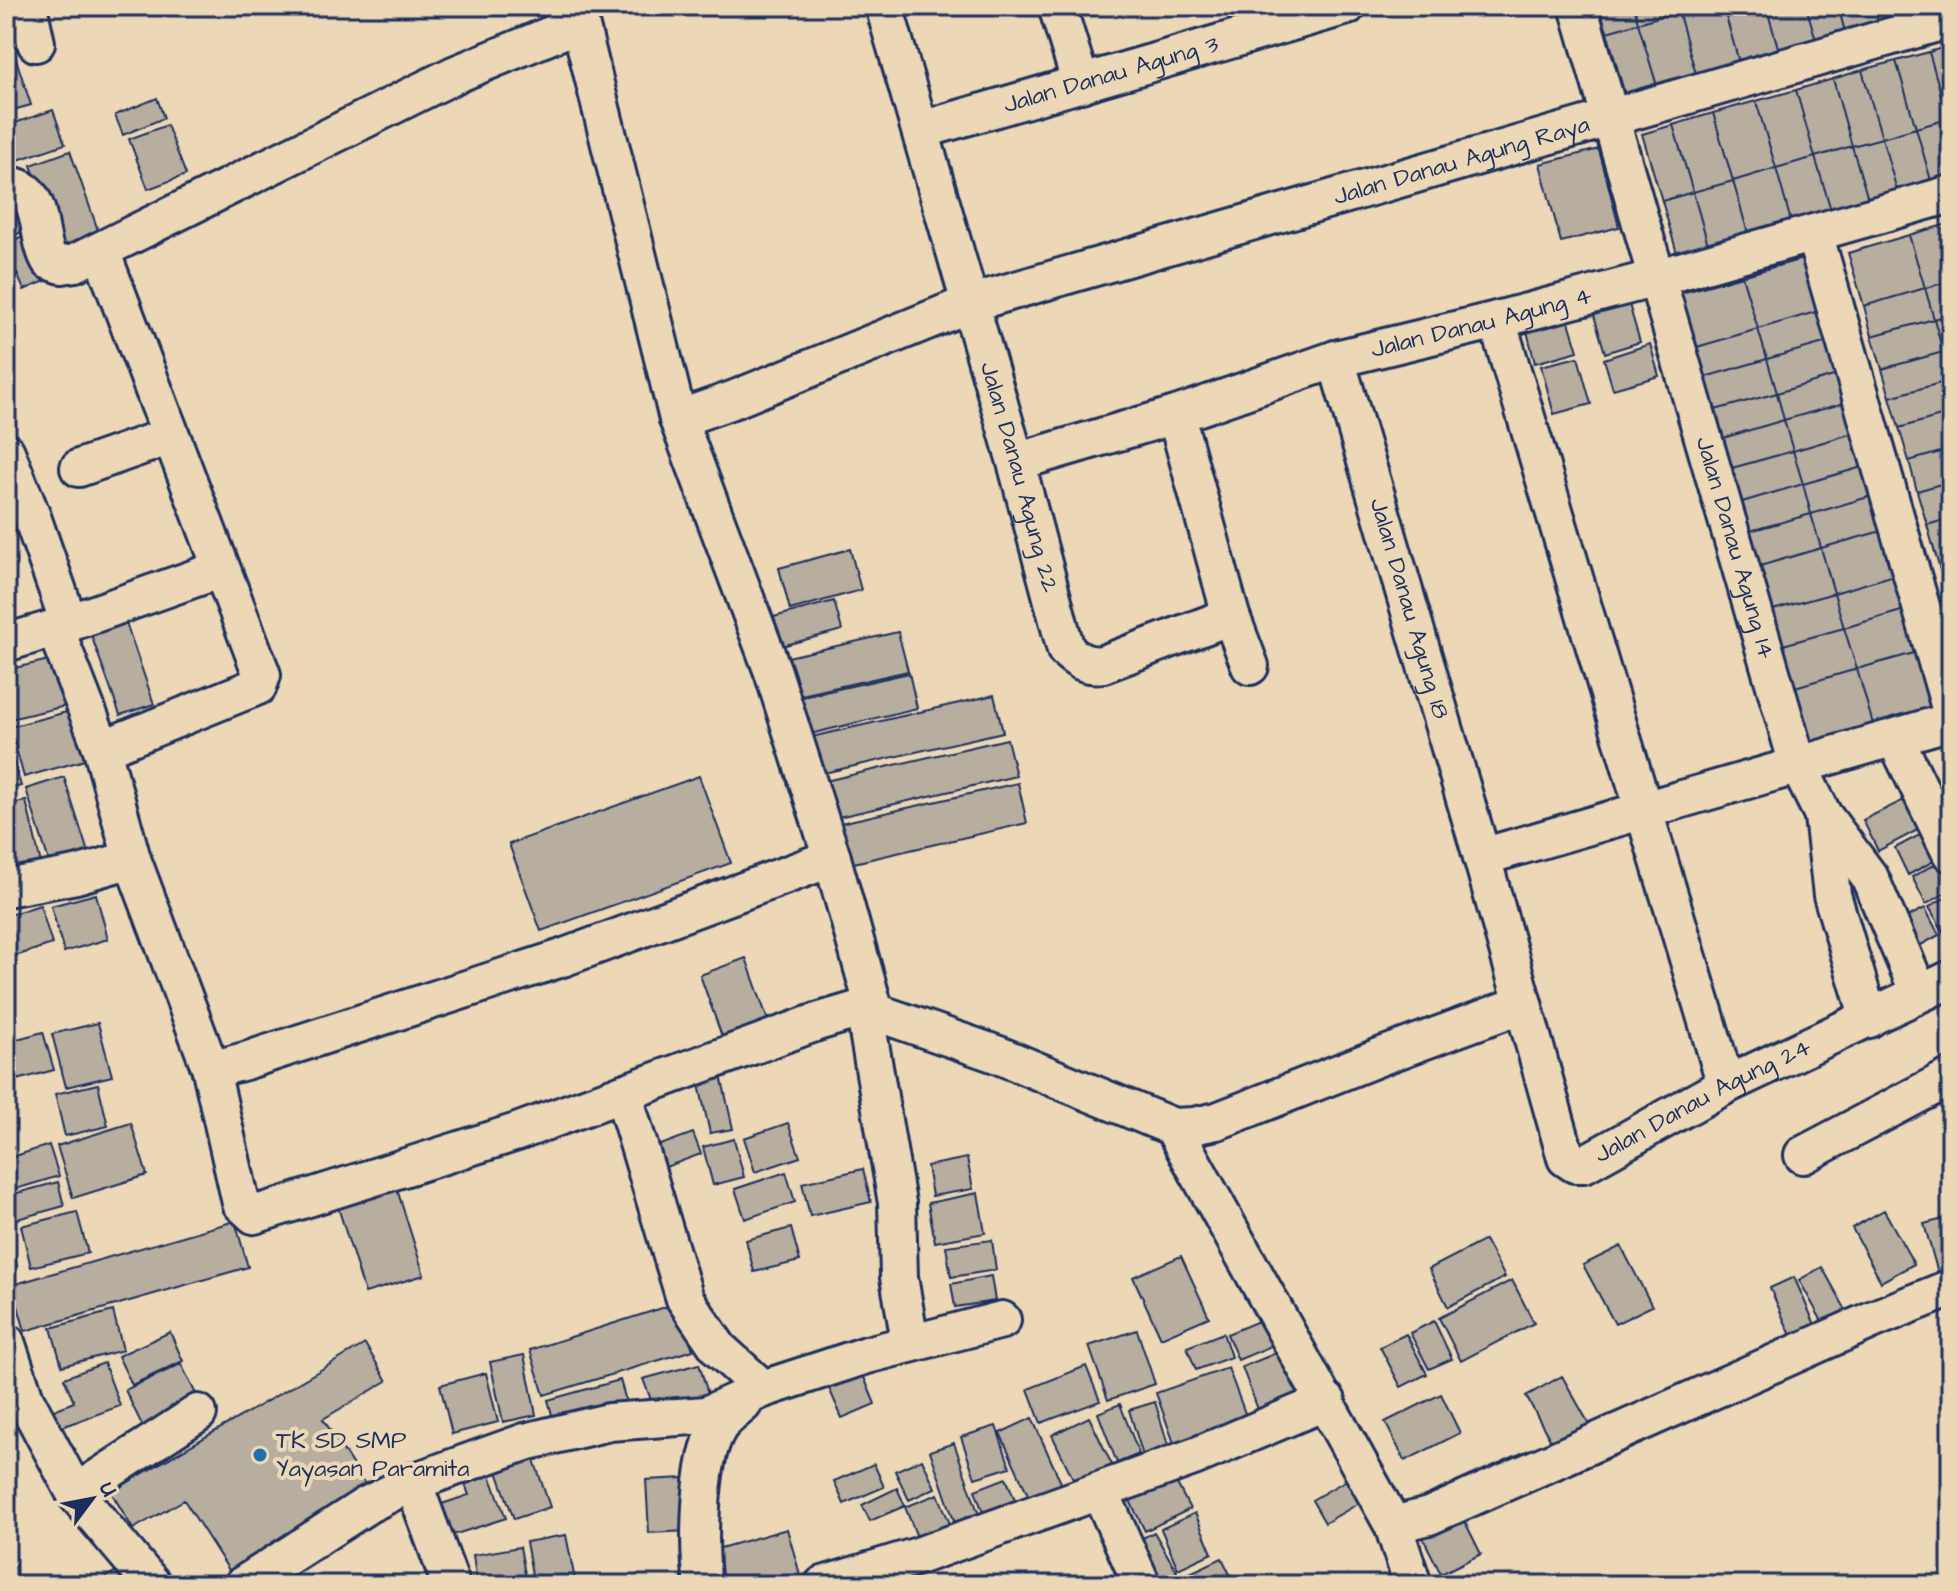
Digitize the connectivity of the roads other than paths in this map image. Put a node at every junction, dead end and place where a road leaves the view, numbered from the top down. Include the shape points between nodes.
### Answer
1 (28, 6) edge
2 (884, 6) edge
3 (1057, 6) edge
4 (1347, 6) edge
5 (1578, 6) edge
6 (579, 14) edge
7 (1951, 19) edge
8 (1235, 22) edge
9 (36, 43) dead end
10 (1081, 84) junction
11 (1609, 118) junction
12 (921, 130) junction
13 (6, 185) edge
14 (1951, 194) edge
15 (1814, 233) junction
16 (101, 251) junction
17 (1656, 278) junction
18 (971, 303) junction
19 (1497, 320) junction
20 (1336, 359) junction
21 (1176, 415) junction
22 (678, 419) junction
23 (170, 436) junction
24 (6, 452) edge
25 (1016, 462) junction
26 (79, 468) dead end
27 (221, 569) junction
28 (1231, 616) junction
29 (62, 626) junction
30 (6, 643) edge
31 (1250, 666) dead end
32 (1951, 711) edge
33 (1951, 721) edge
34 (1895, 738) junction
35 (102, 749) junction
36 (1798, 765) junction
37 (1644, 810) junction
38 (1823, 815) junction
39 (1951, 853) edge
40 (1482, 857) junction
41 (832, 858) junction
42 (132, 859) junction
43 (6, 888) edge
44 (1935, 986) edge
45 (1523, 1004) junction
46 (870, 1010) junction
47 (1869, 1019) junction
48 (211, 1070) junction
49 (1951, 1077) edge
50 (1726, 1085) junction
51 (623, 1093) junction
52 (1173, 1127) junction
53 (1803, 1155) dead end
54 (1951, 1288) edge
55 (1002, 1320) dead end
56 (910, 1342) junction
57 (7, 1347) edge
58 (759, 1390) junction
59 (1327, 1401) junction
60 (198, 1413) dead end
61 (413, 1482) junction
62 (1100, 1491) junction
63 (75, 1493) junction
64 (1393, 1525) junction
65 (924, 1570) edge
66 (153, 1585) edge
67 (243, 1585) edge
68 (451, 1585) edge
69 (703, 1585) edge
70 (823, 1585) edge
71 (1142, 1585) edge
72 (1413, 1585) edge

1 - 9 street
2 - 12 street, Jalan Danau Agung 22
3 - 10 street
4 - 8 street, Jalan Danau Agung 3
5 - 11 street, Jalan Danau Agung 14
6 - 16 street
6 - 22 street
7 - 11 street, Jalan Danau Agung Raya
8 - 10 street, Jalan Danau Agung 3
10 - 12 street, Jalan Danau Agung 3
11 - 17 street, Jalan Danau Agung 14
11 - 18 street, Jalan Danau Agung Raya
12 - 18 street, Jalan Danau Agung 22
13 - 16 street via 19,187 33,199 50,261 67,265
14 - 15 street, Jalan Danau Agung 4
15 - 17 street, Jalan Danau Agung 4
15 - 32 street
16 - 23 street
17 - 19 street, Jalan Danau Agung 4
17 - 36 street, Jalan Danau Agung 14
18 - 22 street, Jalan Danau Agung Raya
18 - 25 street, Jalan Danau Agung 22
19 - 20 street, Jalan Danau Agung 4
19 - 37 street
20 - 21 street, Jalan Danau Agung 4
20 - 40 street, Jalan Danau Agung 18
21 - 25 street, Jalan Danau Agung 4
21 - 28 street
22 - 41 street via 773,672
23 - 26 street
23 - 27 street
24 - 29 street via 32,517
25 - 28 street, Jalan Danau Agung 22 via 1061,635 1066,650 1078,661 1103,664
27 - 29 street
27 - 35 street via 262,675 258,686
28 - 31 street
29 - 30 street
29 - 35 street
33 - 34 street
34 - 36 street
34 - 39 street
35 - 42 street
36 - 37 street
36 - 38 street, Jalan Danau Agung 14
37 - 40 street
37 - 50 street
38 - 44 street, Jalan Danau Agung 14 via 1870,878
38 - 47 street, Jalan Danau Agung 14 via 1832,895
40 - 45 street, Jalan Danau Agung 24
41 - 46 street
41 - 48 street via 562,958
42 - 43 street
42 - 48 street
44 - 47 street, Jalan Danau Agung 24
45 - 50 street, Jalan Danau Agung 24 via 1566,1158 1575,1164 1584,1164
45 - 52 street via 1217,1121
46 - 51 street
46 - 52 street via 996,1054
46 - 56 street
47 - 50 street, Jalan Danau Agung 24
48 - 51 street via 241,1203 254,1215
49 - 53 street
51 - 58 street via 685,1299 719,1349
52 - 59 street
54 - 64 street via 1429,1516
55 - 56 street
56 - 58 street
57 - 63 street via 25,1399
58 - 61 street via 706,1415 620,1420 525,1442
58 - 69 street via 718,1428 709,1448 703,1486
59 - 62 street via 1255,1434
59 - 64 street
60 - 63 street
61 - 67 street via 367,1505
61 - 68 street
62 - 65 street
62 - 71 street
63 - 66 street
64 - 72 street
65 - 70 street

